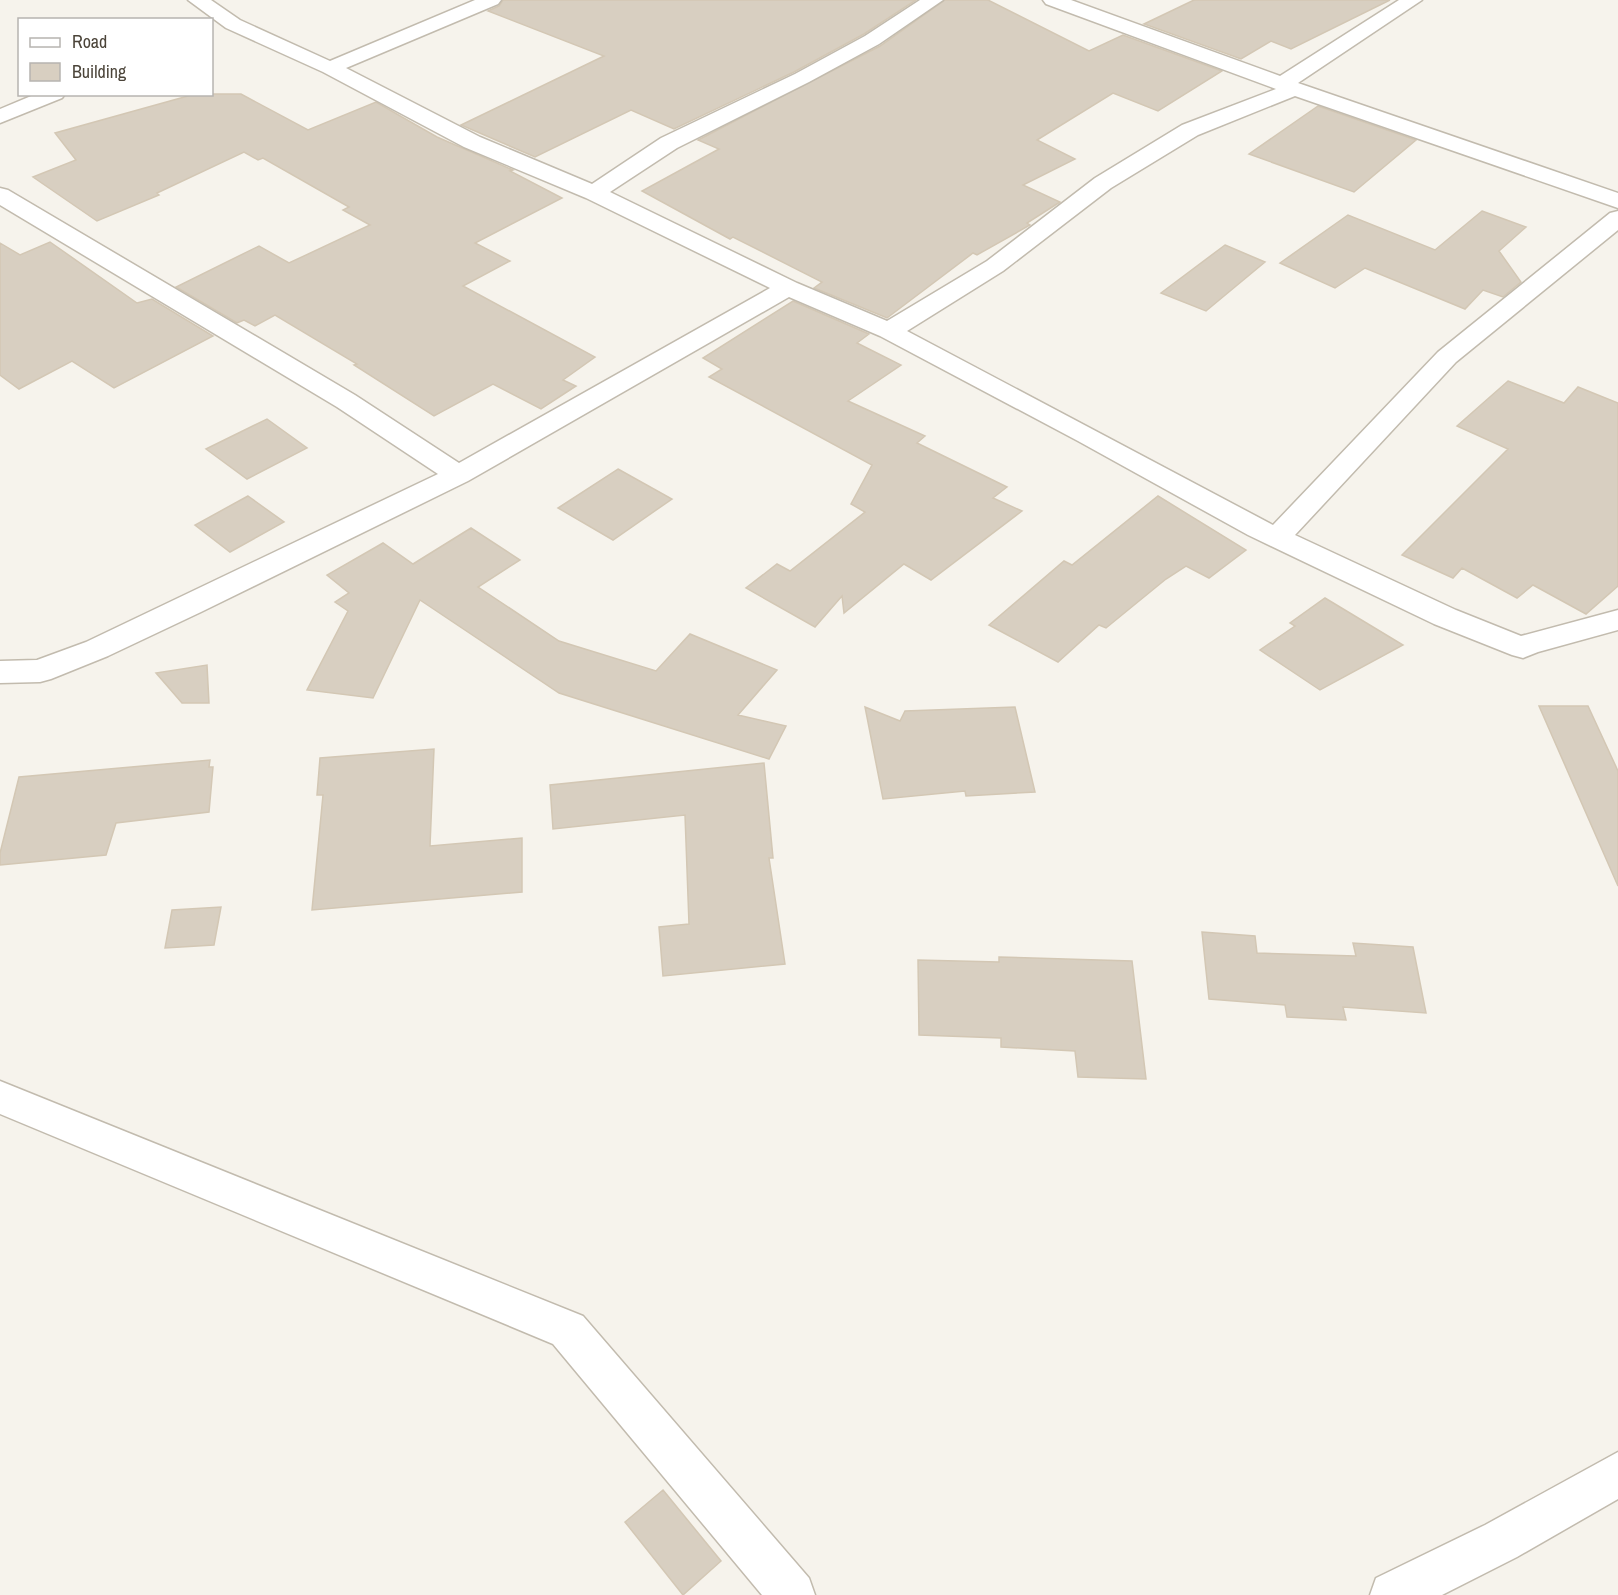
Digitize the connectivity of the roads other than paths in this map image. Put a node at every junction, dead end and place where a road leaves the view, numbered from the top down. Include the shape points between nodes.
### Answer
1 (198, 0) edge
2 (491, 0) edge
3 (933, 0) edge
4 (1053, 0) edge
5 (1412, 0) edge
6 (222, 28) edge
7 (330, 68) junction
8 (1289, 87) junction
9 (50, 96) edge
10 (0, 117) edge
11 (594, 193) junction
12 (0, 195) edge
13 (1618, 201) edge
14 (1618, 218) edge
15 (788, 288) junction
16 (889, 331) junction
17 (458, 475) junction
18 (1277, 538) junction
19 (1618, 620) edge
20 (0, 672) edge
21 (0, 1097) edge
22 (1618, 1474) edge
23 (792, 1595) edge
24 (1393, 1595) edge

1 - 6 street
2 - 7 street
3 - 11 street via 872,40 802,78 669,143
4 - 8 street
5 - 8 street
6 - 7 street
7 - 11 street via 472,142
8 - 13 street
8 - 16 street via 1190,130 1104,183 995,266
9 - 10 street
11 - 15 street
12 - 17 street via 346,401
14 - 18 street via 1447,357
15 - 16 street
15 - 17 street
16 - 18 street
17 - 20 street via 97,649 40,671
18 - 19 street via 1445,617 1523,648
21 - 23 street via 568,1330
22 - 24 street via 1501,1541

